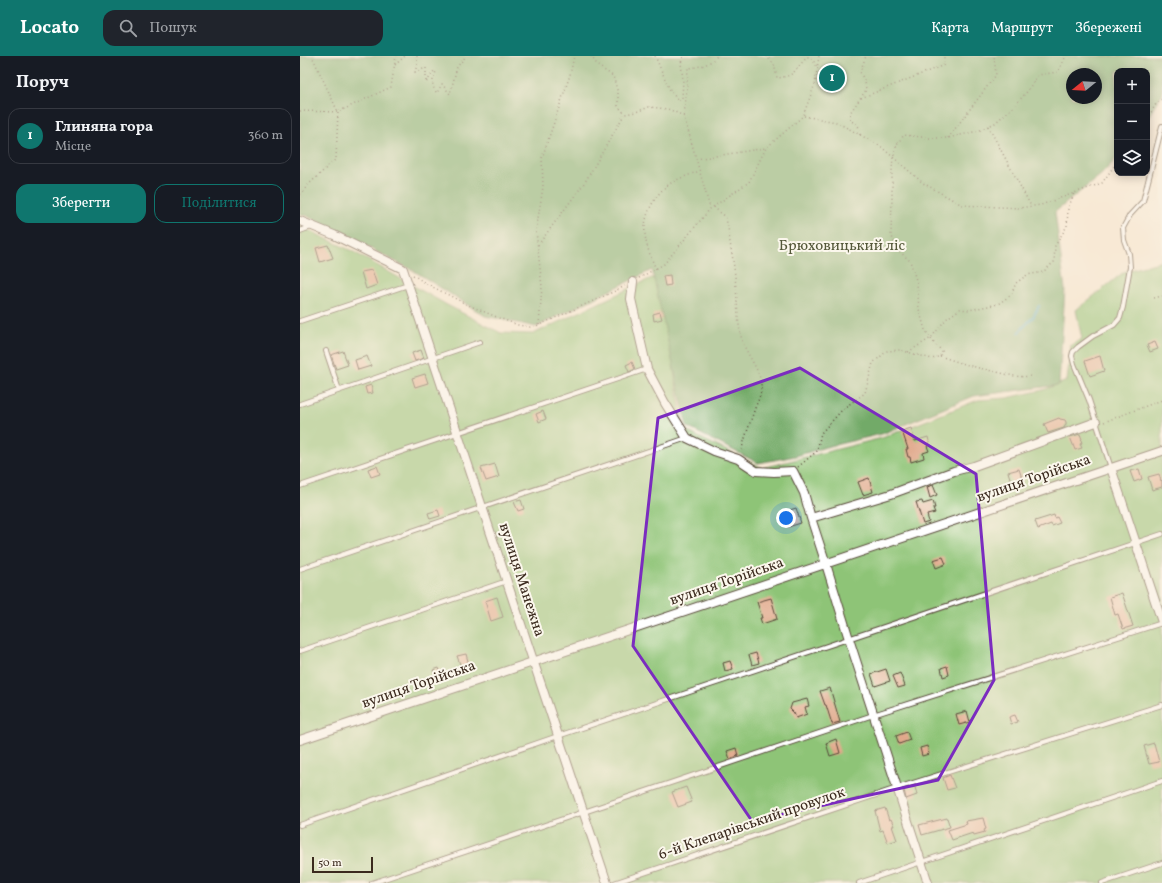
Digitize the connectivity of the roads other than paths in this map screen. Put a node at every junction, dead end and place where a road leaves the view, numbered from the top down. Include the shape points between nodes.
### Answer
1 (1162, 126) edge
2 (300, 221) edge
3 (313, 226) junction
4 (300, 231) edge
5 (633, 282) road end
6 (409, 285) junction
7 (300, 321) edge
8 (480, 342) dead end
9 (326, 350) dead end
10 (433, 358) junction
11 (647, 369) junction
12 (339, 390) junction
13 (300, 404) edge
14 (1096, 423) junction
15 (458, 433) junction
16 (687, 438) junction
17 (1162, 451) edge
18 (1111, 468) junction
19 (300, 486) edge
20 (482, 507) junction
21 (810, 518) junction
22 (1162, 534) edge
23 (1136, 544) junction
24 (826, 564) junction
25 (300, 569) edge
26 (507, 581) junction
27 (1162, 622) edge
28 (849, 639) junction
29 (300, 651) edge
30 (533, 662) junction
31 (1162, 705) edge
32 (873, 715) junction
33 (558, 736) junction
34 (300, 740) edge
35 (1162, 781) edge
36 (897, 788) junction
37 (583, 812) junction
38 (300, 825) edge
39 (921, 863) junction
40 (1162, 863) edge
41 (372, 883) edge
42 (607, 883) edge
43 (614, 883) edge
44 (859, 883) edge
45 (928, 883) edge
46 (1102, 883) edge

1 - 14 lane via 1143,201 1130,215 1123,228 1130,267 1120,318 1072,354
2 - 3 street
3 - 4 lane
3 - 6 street, вулиця Манежна via 403,269
5 - 11 street via 631,299
6 - 7 lane
6 - 10 street, вулиця Манежна
8 - 10 lane
9 - 12 lane
10 - 12 lane
10 - 15 street, вулиця Манежна
11 - 15 lane
11 - 16 street
12 - 13 lane
14 - 18 lane
14 - 21 street via 891,494
15 - 19 lane
15 - 20 street, вулиця Манежна
16 - 20 lane
16 - 21 street via 738,459 756,471 793,470 804,493
17 - 18 street, вулиця Торійська
18 - 23 street
18 - 24 street, вулиця Торійська
20 - 25 lane
20 - 26 street, вулиця Манежна
21 - 24 street
22 - 23 lane
23 - 27 street
23 - 28 lane
24 - 28 street
24 - 30 street, вулиця Торійська
26 - 29 lane
26 - 30 street, вулиця Манежна
27 - 32 lane
28 - 32 street
28 - 33 lane
30 - 33 street, вулиця Манежна
30 - 34 street, вулиця Торійська
31 - 36 lane, 6-й Клепарівський провулок
32 - 36 street
32 - 37 lane
33 - 37 street, вулиця Манежна
33 - 38 lane
35 - 39 lane
36 - 39 street
36 - 43 lane, 6-й Клепарівський провулок
37 - 41 lane
37 - 42 street, вулиця Манежна
39 - 44 lane
39 - 45 street
40 - 46 lane

